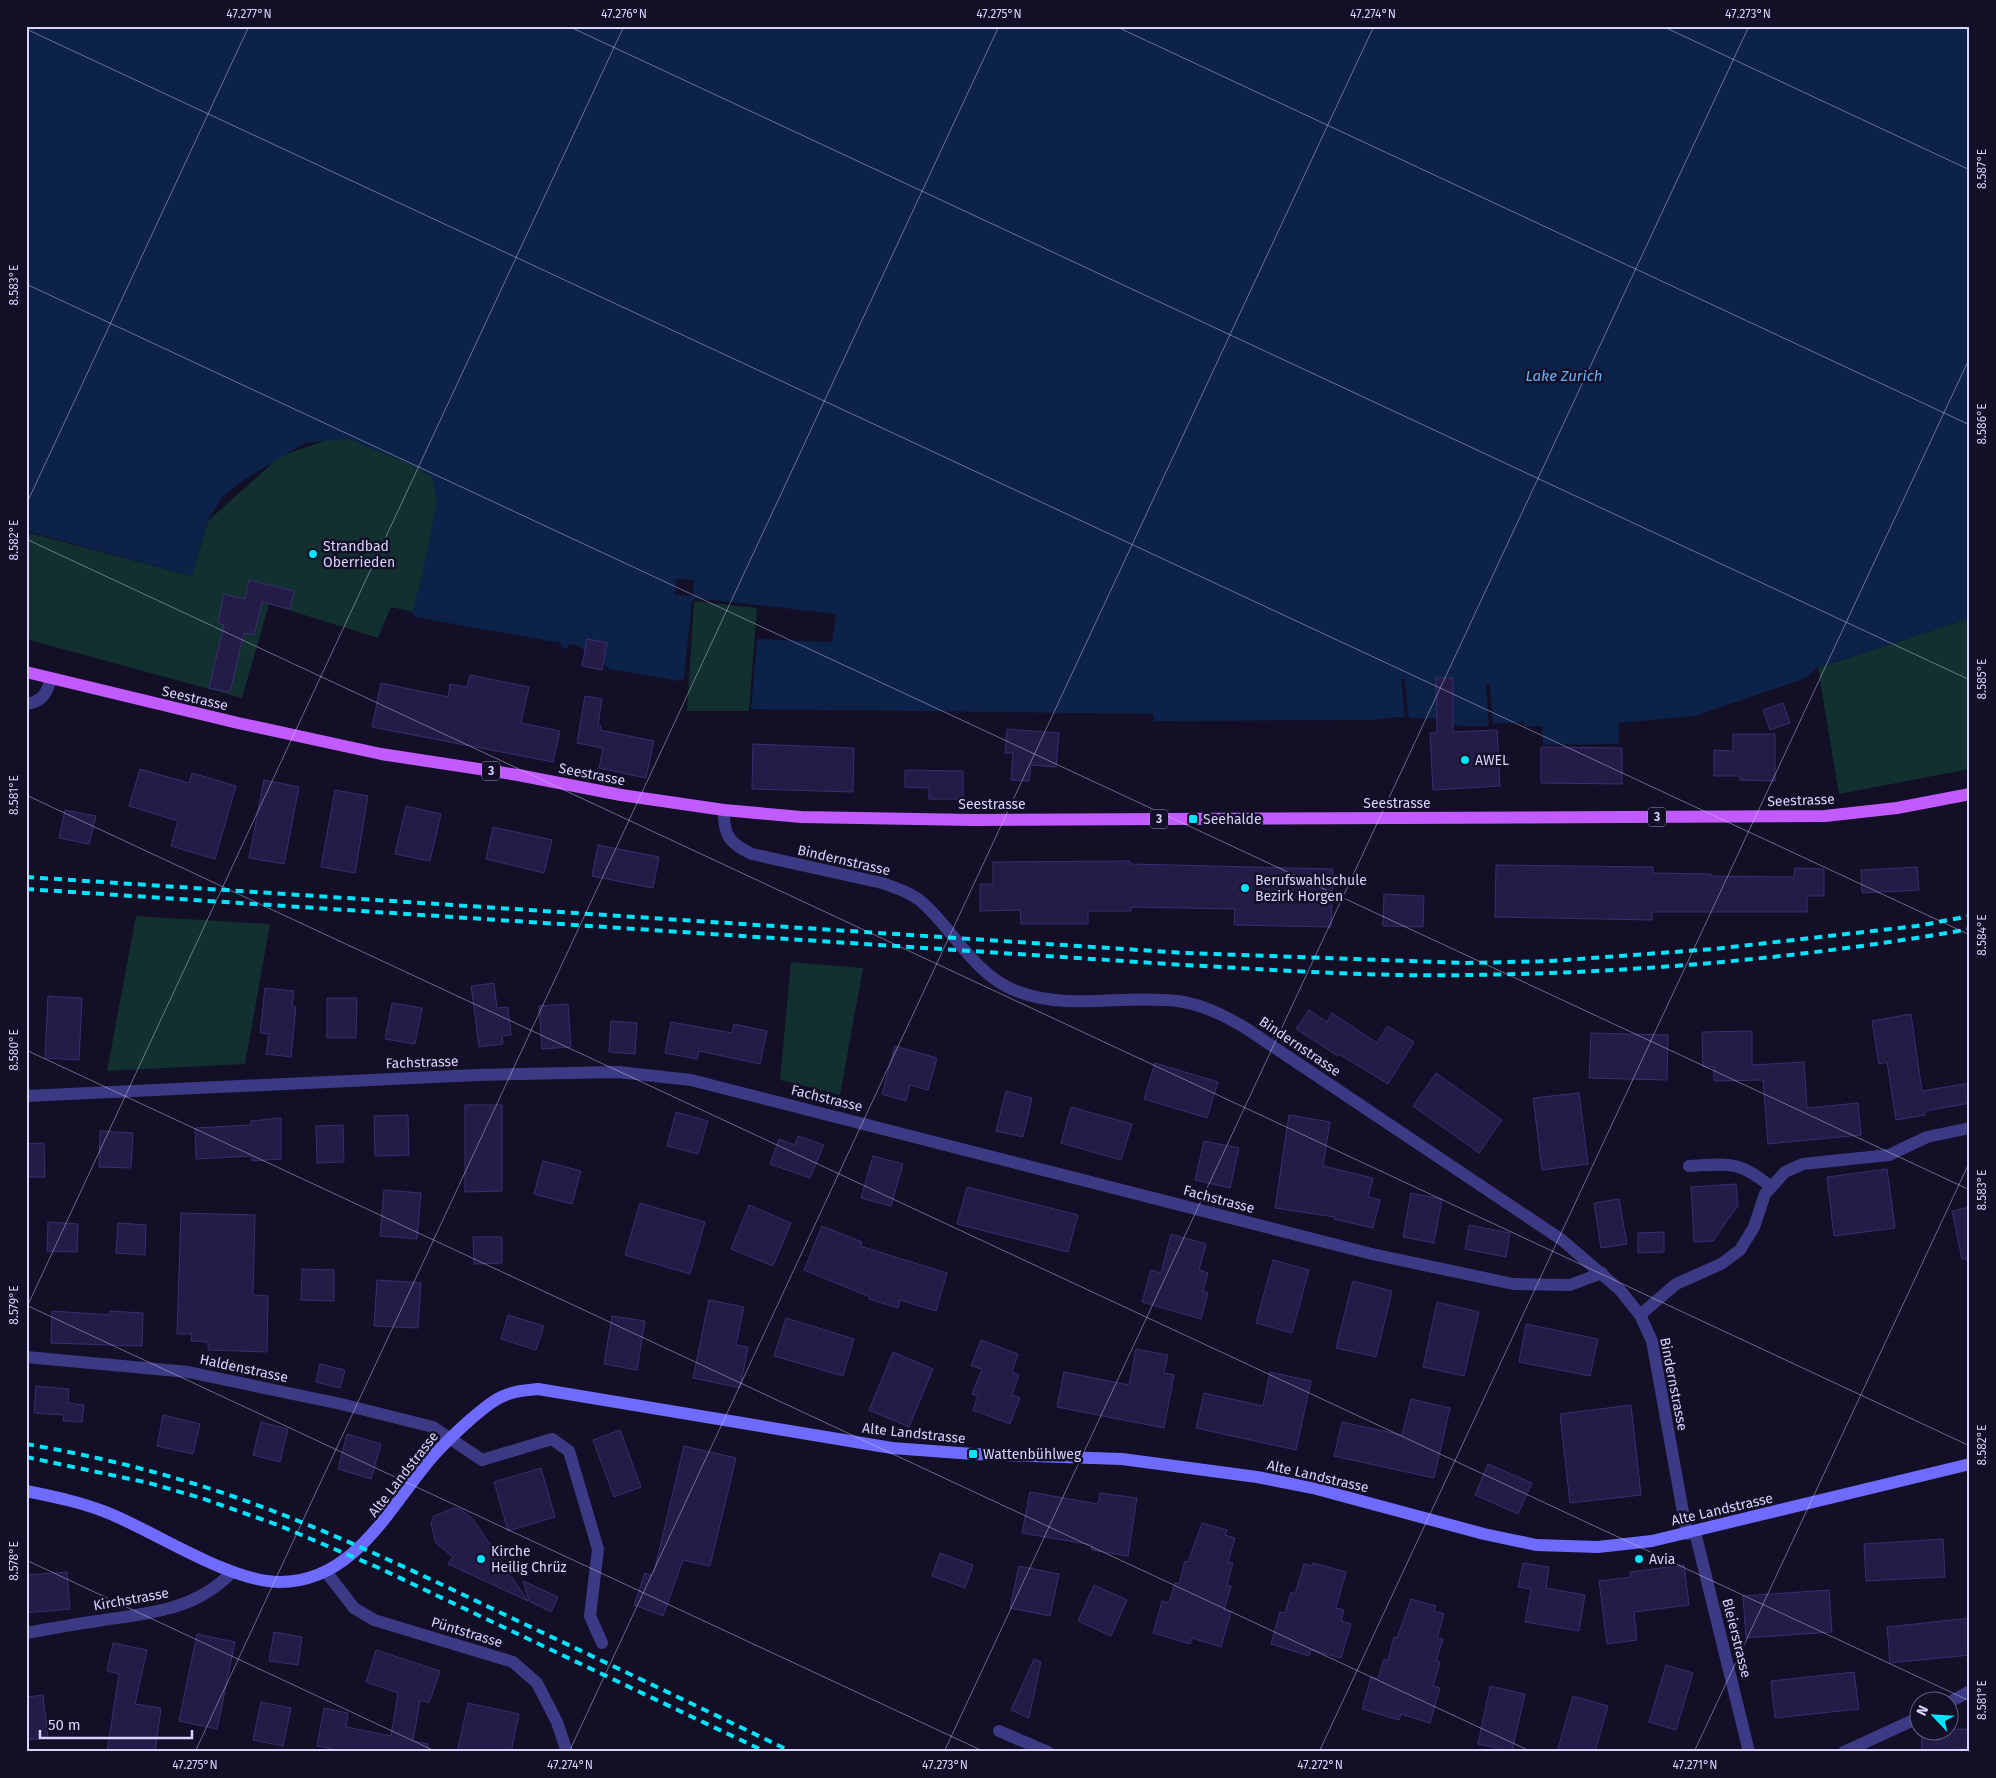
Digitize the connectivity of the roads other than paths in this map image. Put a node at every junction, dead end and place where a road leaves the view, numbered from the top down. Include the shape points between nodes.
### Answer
1 (26, 672) edge
2 (51, 679) junction
3 (26, 704) edge
4 (1970, 794) edge
5 (724, 810) junction
6 (26, 1096) edge
7 (1970, 1128) edge
8 (1689, 1166) dead end
9 (1770, 1186) junction
10 (1602, 1273) junction
11 (1640, 1314) junction
12 (26, 1357) edge
13 (448, 1438) junction
14 (1970, 1464) edge
15 (26, 1491) edge
16 (1691, 1533) junction
17 (232, 1572) junction
18 (327, 1573) junction
19 (26, 1633) edge
20 (602, 1643) dead end
21 (1970, 1691) edge
22 (1958, 1697) edge
23 (1908, 1723) edge
24 (999, 1731) dead end
25 (567, 1752) edge
26 (1048, 1752) edge
27 (1749, 1752) edge
28 (1844, 1752) edge

1 - 2 main road, Seestrasse / 3
2 - 3 street via 44,697
2 - 5 main road, Seestrasse / 3 via 381,754
4 - 5 main road, Seestrasse / 3 via 1898,808 1824,816 974,820 801,817
5 - 10 street, Bindernstrasse via 726,833 737,848 882,883 922,902 973,960 995,980 1018,992 1060,1003 1180,1001 1222,1014 1562,1240
6 - 10 street, Fachstrasse via 477,1075 618,1072 656,1075 691,1080 1372,1254 1513,1284 1570,1285
7 - 9 street via 1927,1137 1889,1155 1794,1167
8 - 9 street via 1732,1164 1753,1172
9 - 11 street via 1754,1227 1740,1250 1721,1264 1676,1284
10 - 11 street, Bindernstrasse
11 - 16 street, Bindernstrasse via 1652,1341
12 - 13 street, Haldenstrasse via 188,1372 433,1427
13 - 16 main road, Alte Landstrasse via 489,1404 512,1393 538,1390 892,1448 1122,1459 1257,1477 1313,1488 1536,1545 1598,1547
13 - 18 main road, Alte Landstrasse via 376,1532
13 - 20 street, Haldenstrasse via 482,1460 552,1439 569,1452 598,1549 590,1616
14 - 16 main road, Alte Landstrasse
15 - 17 main road, Alte Landstrasse via 66,1499 113,1515
16 - 27 street, Bleierstrasse
17 - 18 main road, Alte Landstrasse via 260,1581 280,1582 306,1580
17 - 19 street, Kirchstrasse via 198,1597 169,1610
18 - 25 street, Püntstrasse via 354,1608 374,1620 513,1662 537,1683 557,1722
21 - 22 street
23 - 28 street
24 - 26 street

